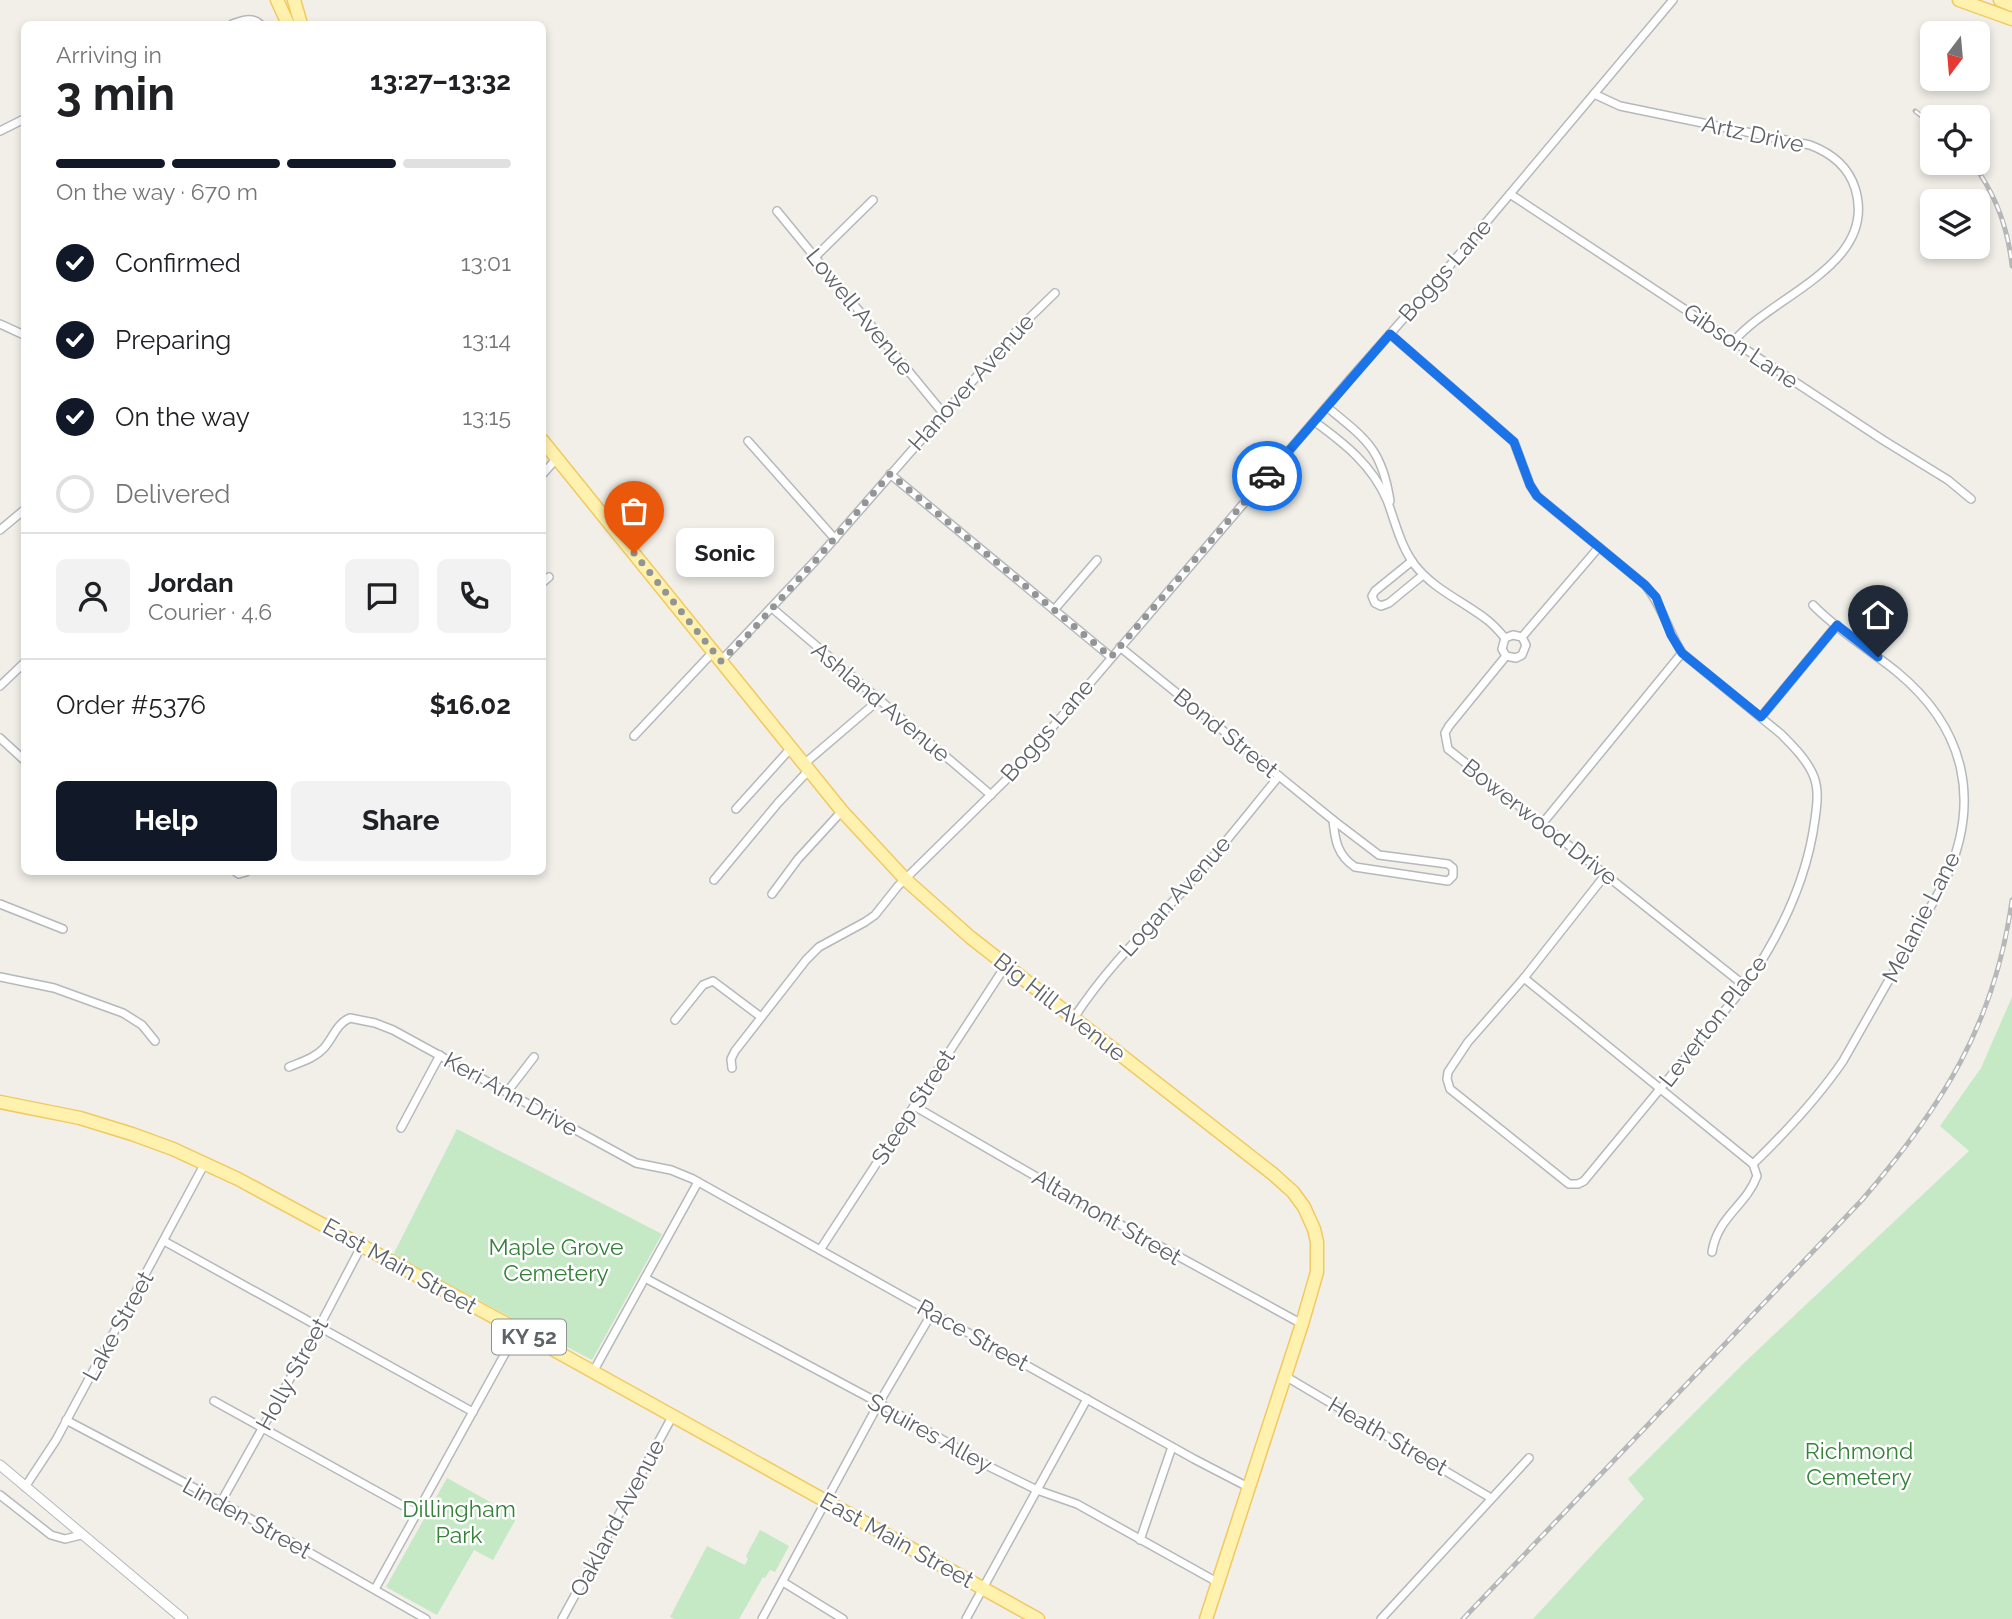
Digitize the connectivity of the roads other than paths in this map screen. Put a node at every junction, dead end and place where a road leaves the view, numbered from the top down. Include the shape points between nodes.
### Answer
1 (277, 0) edge
2 (294, 0) edge
3 (1673, 0) edge
4 (1959, 0) edge
5 (2000, 0) edge
6 (2012, 5) edge
7 (2012, 19) edge
8 (287, 21) edge
9 (300, 21) edge
10 (1594, 94) junction
11 (21, 120) edge
12 (0, 131) edge
13 (1510, 194) junction
14 (873, 200) dead end
15 (777, 211) dead end
16 (815, 257) junction
17 (1055, 293) dead end
18 (0, 324) edge
19 (21, 334) edge
20 (1390, 334) junction
21 (1734, 341) junction
22 (1328, 407) junction
23 (943, 412) junction
24 (1315, 422) junction
25 (747, 440) dead end
26 (546, 445) edge
27 (557, 458) junction
28 (546, 470) edge
29 (890, 474) junction
30 (1971, 499) dead end
31 (1390, 509) junction
32 (21, 512) edge
33 (0, 530) edge
34 (835, 539) junction
35 (1599, 547) junction
36 (1097, 560) dead end
37 (1412, 561) junction
38 (1423, 575) junction
39 (549, 577) dead end
40 (546, 580) edge
41 (1813, 605) dead end
42 (772, 608) junction
43 (1054, 610) junction
44 (1837, 625) junction
45 (1522, 637) junction
46 (1505, 638) junction
47 (1120, 647) junction
48 (1682, 653) junction
49 (1506, 656) junction
50 (717, 657) junction
51 (1111, 657) junction
52 (21, 666) edge
53 (0, 686) edge
54 (880, 699) junction
55 (1761, 717) junction
56 (634, 736) dead end
57 (0, 738) edge
58 (791, 748) junction
59 (21, 757) edge
60 (806, 767) junction
61 (1279, 776) junction
62 (991, 795) junction
63 (736, 809) dead end
64 (842, 811) junction
65 (1333, 820) junction
66 (1542, 824) junction
67 (1606, 874) junction
68 (715, 880) dead end
69 (906, 880) junction
70 (772, 894) dead end
71 (0, 904) edge
72 (63, 929) dead end
73 (1006, 965) junction
74 (0, 977) edge
75 (1524, 978) junction
76 (1745, 986) junction
77 (761, 1017) junction
78 (1074, 1018) junction
79 (675, 1020) dead end
80 (155, 1041) dead end
81 (440, 1055) junction
82 (534, 1057) dead end
83 (289, 1067) dead end
84 (732, 1069) dead end
85 (1660, 1088) junction
86 (507, 1092) junction
87 (0, 1102) edge
88 (914, 1105) junction
89 (401, 1128) dead end
90 (205, 1163) junction
91 (1753, 1164) junction
92 (698, 1182) junction
93 (164, 1241) junction
94 (362, 1245) junction
95 (820, 1250) junction
96 (1712, 1252) dead end
97 (645, 1278) junction
98 (932, 1312) junction
99 (1302, 1324) junction
100 (319, 1327) junction
101 (518, 1330) junction
102 (593, 1372) junction
103 (1285, 1376) junction
104 (1087, 1399) junction
105 (214, 1401) dead end
106 (879, 1403) junction
107 (474, 1412) junction
108 (672, 1417) junction
109 (66, 1420) junction
110 (262, 1427) junction
111 (1172, 1447) junction
112 (1529, 1458) dead end
113 (0, 1465) edge
114 (25, 1487) junction
115 (1248, 1487) junction
116 (1037, 1490) junction
117 (0, 1495) edge
118 (1491, 1498) junction
119 (827, 1501) junction
120 (221, 1502) junction
121 (418, 1514) junction
122 (81, 1535) junction
123 (1140, 1540) junction
124 (783, 1582) junction
125 (1217, 1582) junction
126 (983, 1587) junction
127 (375, 1589) junction
128 (179, 1618) edge
129 (426, 1619) edge
130 (562, 1619) edge
131 (762, 1619) edge
132 (843, 1619) edge
133 (966, 1619) edge
134 (1038, 1619) edge
135 (1206, 1619) edge
136 (1381, 1619) edge

1 - 8 main road
2 - 9 main road
3 - 10 street, Boggs Lane
4 - 7 main road
5 - 6 main road
10 - 13 street, Boggs Lane
10 - 21 street, Artz Drive via 1620,106 1810,145 1828,153 1849,175 1857,195 1858,216 1849,246
11 - 12 street
13 - 20 street, Boggs Lane
13 - 21 street, Gibson Lane
14 - 16 street
15 - 16 street, Lowell Avenue
16 - 23 street, Lowell Avenue
17 - 23 street, Hanover Avenue
18 - 19 street
20 - 22 street, Boggs Lane
20 - 35 street, Leverton Place via 1514,442 1537,496
21 - 30 street, Gibson Lane
22 - 24 street, Boggs Lane
22 - 31 street via 1376,453 1385,471
23 - 29 street, Hanover Avenue
24 - 31 street via 1369,469
24 - 47 street, Boggs Lane
25 - 34 street
26 - 27 main road, Big Hill Avenue
27 - 28 street
27 - 50 main road, Big Hill Avenue
29 - 34 street, Hanover Avenue
29 - 43 street
31 - 37 street
32 - 33 street
34 - 42 street, Hanover Avenue
35 - 45 street
35 - 48 street, Leverton Place via 1656,597
36 - 43 street
37 - 38 street
37 - 38 street via 1375,591 1375,603 1389,603
38 - 46 street via 1487,619
39 - 40 street
41 - 44 street, Melanie Lane
42 - 50 street, Hanover Avenue
42 - 54 street, Ashland Avenue
43 - 51 street
44 - 55 street
44 - 91 street, Melanie Lane via 1899,674 1929,702 1943,723 1964,781 1962,836 1944,883 1843,1060 1809,1105
45 - 46 street
45 - 49 street via 1526,645 1522,655
46 - 49 street via 1502,649
47 - 51 street, Boggs Lane
47 - 61 street, Bond Street
48 - 55 street, Leverton Place
48 - 66 street
49 - 66 street, Bowerwood Drive via 1449,726 1446,740 1458,759
50 - 56 street, Hanover Avenue
50 - 58 main road, Big Hill Avenue
51 - 62 street, Boggs Lane
52 - 53 street
54 - 60 street
54 - 62 street, Ashland Avenue
55 - 76 street, Leverton Place via 1796,749 1814,776 1818,799 1806,869 1789,912
57 - 59 street
58 - 60 main road, Big Hill Avenue
58 - 63 street
60 - 64 main road, Big Hill Avenue
60 - 68 street
61 - 65 street, Bond Street
61 - 78 street, Logan Avenue via 1103,978
62 - 69 street, Boggs Lane
64 - 69 main road, Big Hill Avenue
64 - 70 street
65 - 65 street, Bond Street via 1338,850 1355,867 1448,881 1453,876 1448,864 1379,855
66 - 67 street, Bowerwood Drive
67 - 75 street, Leverton Place
67 - 76 street, Bowerwood Drive
69 - 73 main road, Big Hill Avenue
69 - 77 street, Boggs Lane via 870,919 814,951
71 - 72 street
73 - 78 main road, Big Hill Avenue
73 - 88 street, Steep Street
74 - 80 street via 54,989 123,1013
75 - 85 street
75 - 85 street, Leverton Place via 1448,1072 1450,1089 1569,1184 1578,1184
76 - 85 street, Leverton Place
77 - 79 street via 713,981 703,985
77 - 84 street, Boggs Lane via 733,1055
78 - 99 main road, Big Hill Avenue via 1273,1174 1304,1206 1317,1242 1317,1272
81 - 83 street, Keri Ann Drive via 393,1030 357,1018 345,1020 316,1055
81 - 86 street, Keri Ann Drive
81 - 89 street
82 - 86 street
85 - 91 street
86 - 92 street, Keri Ann Drive via 636,1163 671,1170
87 - 90 main road, East Main Street / KY 52 via 112,1127
88 - 95 street, Steep Street
88 - 99 street, Altamont Street
90 - 93 street, Lake Street
90 - 94 main road, East Main Street / KY 52
91 - 96 street via 1754,1186 1724,1221 1714,1237
92 - 95 street, Race Street
92 - 97 street
93 - 100 street
93 - 109 street, Lake Street
94 - 100 street, Holly Street
94 - 101 main road, East Main Street / KY 52
95 - 98 street, Race Street
97 - 102 street
97 - 106 street, Squires Alley
98 - 104 street, Race Street
98 - 106 street
99 - 103 main road, Big Hill Avenue
100 - 107 street
100 - 110 street, Holly Street
101 - 102 main road, East Main Street / KY 52
101 - 107 street
102 - 108 main road, East Main Street / KY 52
103 - 115 main road, Big Hill Avenue
103 - 118 street, Heath Street
104 - 111 street, Race Street
104 - 116 street
105 - 110 street
106 - 116 street, Squires Alley
106 - 119 street
107 - 121 street
108 - 119 main road, East Main Street / KY 52
108 - 130 street, Oakland Avenue
109 - 114 street, Lake Street
109 - 120 street, Linden Street
110 - 120 street, Holly Street
110 - 121 street
111 - 115 street, Race Street
111 - 123 street
112 - 118 street
113 - 114 street
114 - 122 street
115 - 125 main road, Big Hill Avenue
116 - 123 street, Squires Alley via 1077,1504
116 - 126 street
117 - 122 street via 51,1535 65,1539
118 - 136 street
119 - 124 street
119 - 126 main road, East Main Street / KY 52
120 - 127 street, Linden Street
121 - 127 street
122 - 128 street
123 - 125 street, Squires Alley
124 - 131 street
124 - 132 street
125 - 135 main road, Big Hill Avenue
126 - 133 street
126 - 134 main road, East Main Street / KY 52
127 - 129 street, Linden Street

